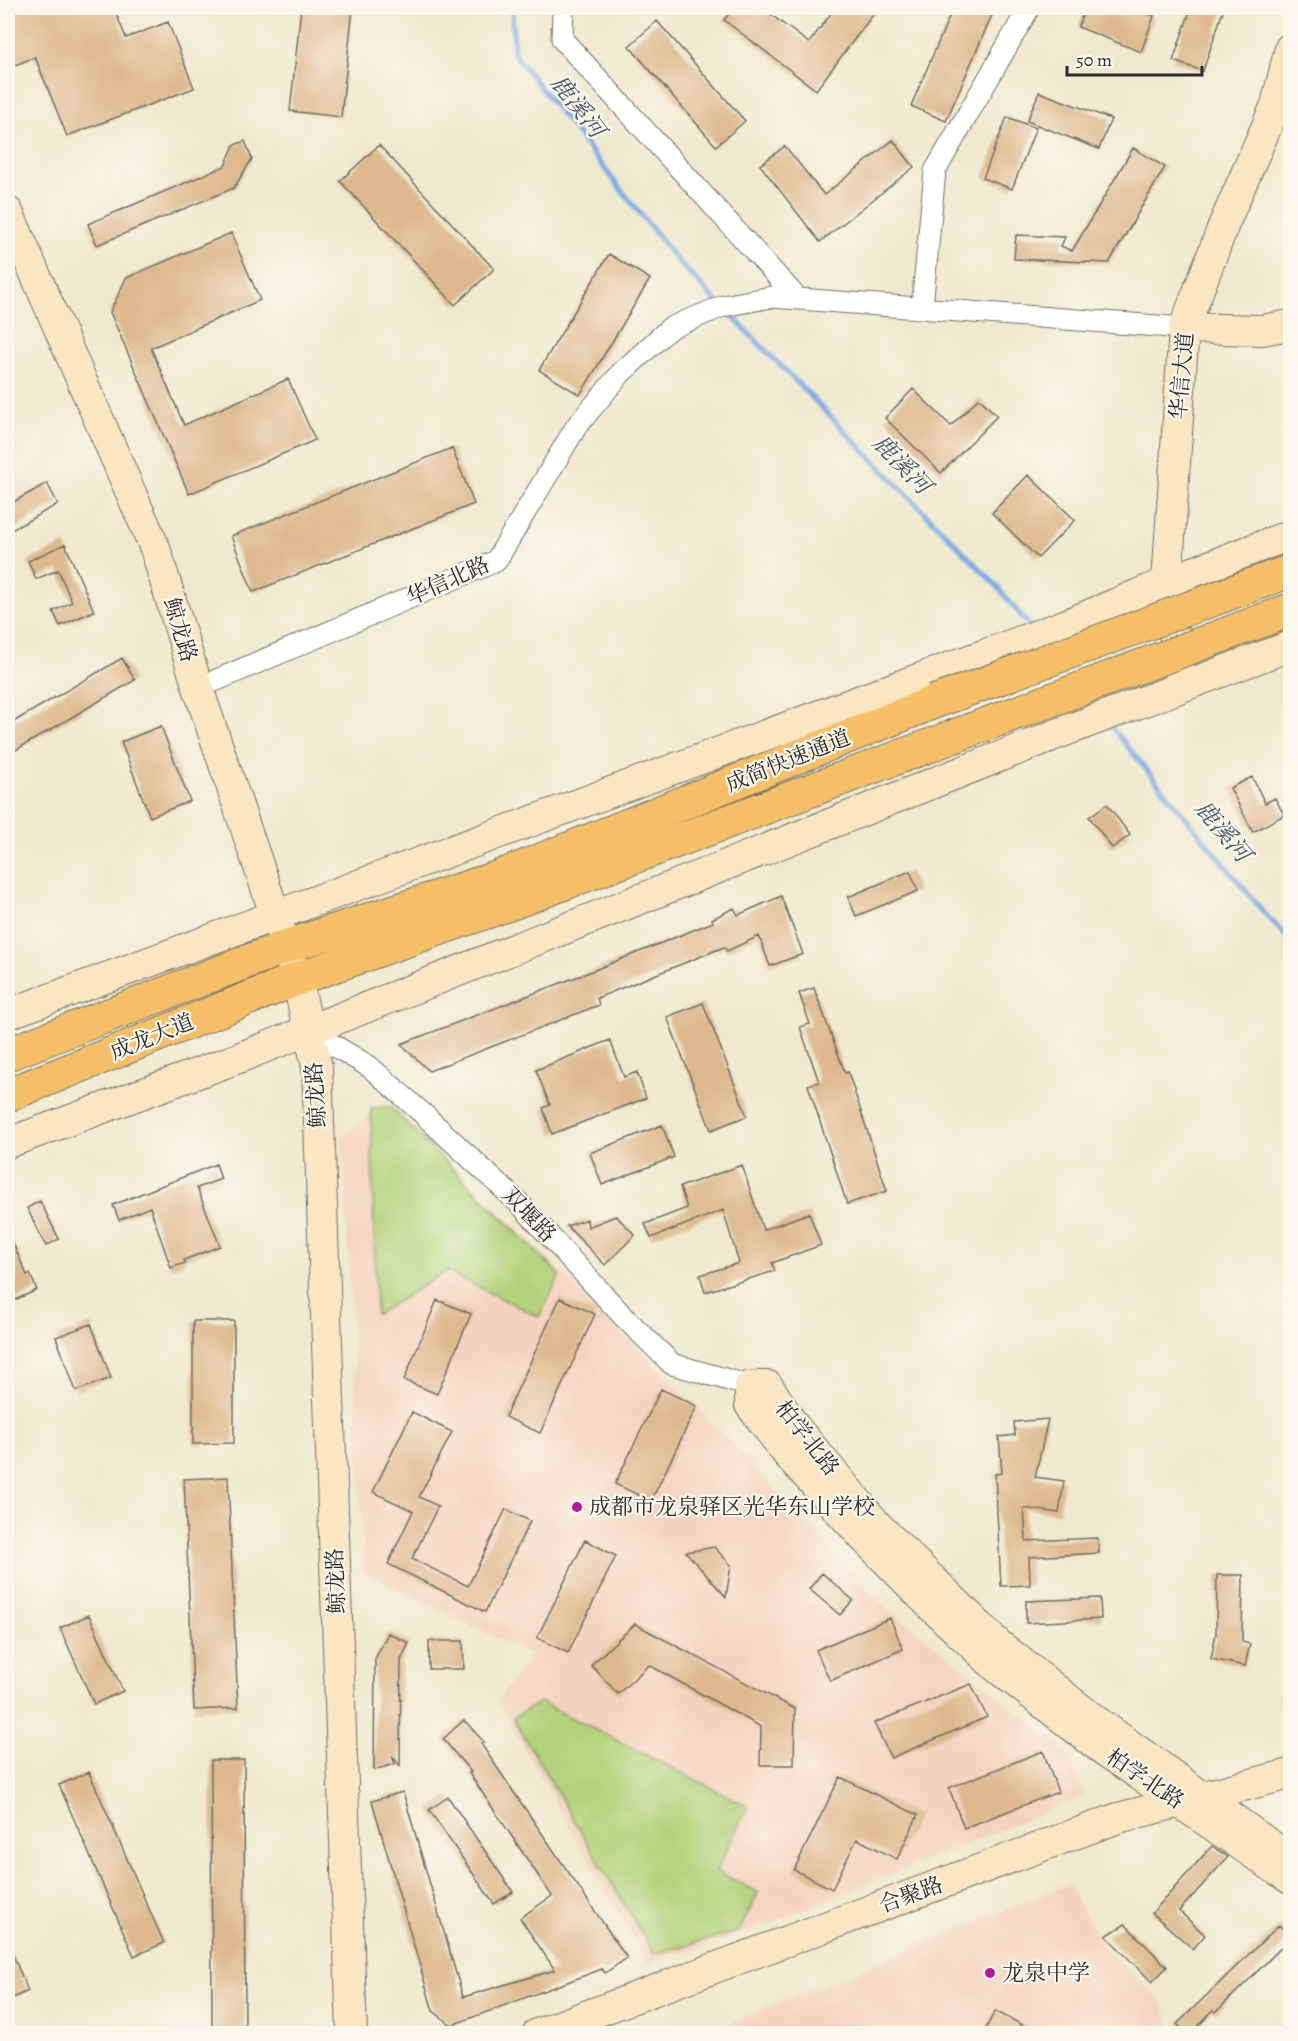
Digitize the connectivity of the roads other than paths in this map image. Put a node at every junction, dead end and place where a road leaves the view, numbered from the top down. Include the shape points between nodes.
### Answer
1 (563, 8) edge
2 (1029, 8) edge
3 (1290, 48) edge
4 (8, 212) edge
5 (797, 298) junction
6 (922, 307) junction
7 (1290, 325) edge
8 (1184, 327) junction
9 (1290, 535) edge
10 (1290, 571) edge
11 (1167, 582) junction
12 (1290, 610) edge
13 (1290, 646) edge
14 (1181, 687) junction
15 (198, 688) junction
16 (276, 915) junction
17 (285, 947) junction
18 (297, 980) junction
19 (8, 1014) edge
20 (308, 1030) junction
21 (8, 1054) edge
22 (8, 1095) edge
23 (8, 1143) edge
24 (750, 1386) joint
25 (1290, 1774) edge
26 (1191, 1799) junction
27 (1290, 1859) edge
28 (1290, 1879) edge
29 (352, 2034) edge
30 (537, 2034) edge

1 - 5 street via 562,39
2 - 6 street via 935,171
3 - 8 street, 华信大道 via 1276,105
4 - 15 street, 鲸龙路 via 155,548
5 - 6 street
5 - 15 street, 华信北路 via 772,297 723,306 670,328 621,373 576,427 496,561
6 - 8 street
7 - 8 street via 1262,330
8 - 11 street, 华信大道
9 - 11 street
10 - 17 highway, 成简快速通道, bridge via 934,702 496,878
11 - 14 street, 华信大道
11 - 16 street via 1067,624
12 - 18 highway, 成简快速通道, bridge
13 - 14 street
14 - 20 street
15 - 16 street, 鲸龙路
16 - 17 street, 鲸龙路
16 - 19 street
17 - 18 street, 鲸龙路
17 - 21 highway, 成龙大道
18 - 20 street, 鲸龙路
18 - 22 highway, 成龙大道
20 - 23 street
20 - 24 street, 双堰路 via 370,1067 421,1112 521,1205 672,1364
20 - 29 street, 鲸龙路 via 317,1066
24 - 26 street, 柏学北路 via 750,1405 788,1455 863,1537 996,1667 1098,1747
25 - 26 street, 合聚路
26 - 27 street, 柏学北路
26 - 28 street, 柏学北路
26 - 30 street, 合聚路 via 1118,1818

